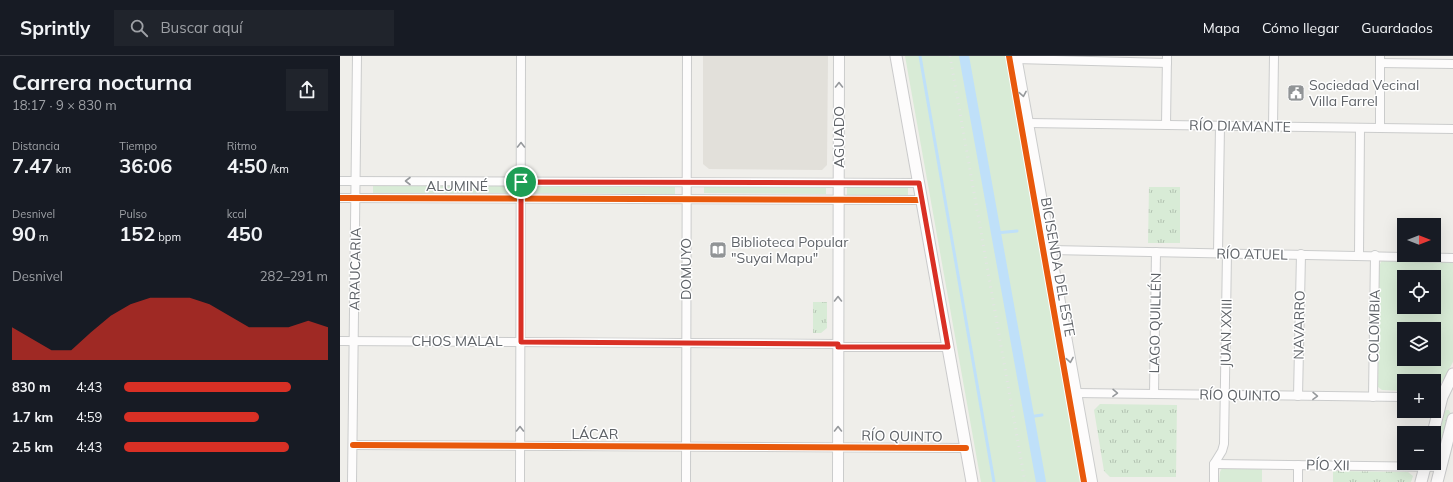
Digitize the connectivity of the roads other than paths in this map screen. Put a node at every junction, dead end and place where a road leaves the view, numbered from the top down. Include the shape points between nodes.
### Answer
1 (357, 56) edge
2 (521, 56) edge
3 (687, 56) edge
4 (839, 56) edge
5 (896, 56) edge
6 (1274, 56) edge
7 (1016, 58) edge
8 (1167, 59) edge
9 (1380, 60) edge
10 (1453, 64) edge
11 (1028, 123) junction
12 (1166, 125) junction
13 (1220, 126) junction
14 (1273, 126) junction
15 (1360, 128) junction
16 (1380, 128) junction
17 (1453, 129) edge
18 (340, 181) edge
19 (356, 181) junction
20 (521, 182) junction
21 (687, 182) junction
22 (839, 183) junction
23 (919, 183) junction
24 (340, 198) edge
25 (355, 198) junction
26 (521, 198) junction
27 (687, 199) junction
28 (839, 200) junction
29 (922, 200) junction
30 (1050, 250) junction
31 (1156, 252) junction
32 (1218, 253) junction
33 (1227, 253) junction
34 (1301, 254) junction
35 (1359, 255) junction
36 (1375, 255) junction
37 (1453, 258) edge
38 (340, 341) edge
39 (354, 341) junction
40 (521, 342) junction
41 (686, 343) junction
42 (838, 346) junction
43 (948, 347) junction
44 (1453, 374) edge
45 (1076, 393) junction
46 (1154, 394) junction
47 (1225, 395) junction
48 (1298, 396) junction
49 (1373, 397) junction
50 (1397, 397) edge
51 (1443, 398) edge
52 (1453, 419) edge
53 (1435, 426) edge
54 (353, 446) junction
55 (520, 446) junction
56 (686, 446) junction
57 (838, 447) junction
58 (966, 448) junction
59 (1214, 464) junction
60 (1298, 465) junction
61 (1397, 465) edge
62 (1441, 467) edge
63 (1425, 470) edge
64 (1440, 470) edge
65 (352, 482) edge
66 (520, 482) edge
67 (686, 482) edge
68 (838, 482) edge
69 (972, 482) edge
70 (1092, 482) edge
71 (1214, 482) edge
72 (1298, 482) edge
73 (1421, 482) edge
74 (1437, 482) edge

1 - 19 street, ARAUCARIA
20 -> 2 street
3 - 21 street, DOMUYO
22 -> 4 street, AGUADO
5 - 23 main road
6 - 14 street
7 - 8 street
7 -> 11 street
8 - 12 street
9 - 10 street
9 - 16 street
11 - 12 street, RÍO DIAMANTE
11 - 30 street
12 - 13 street, RÍO DIAMANTE
13 - 14 street, RÍO DIAMANTE
13 - 32 street
14 - 15 street, RÍO DIAMANTE
15 - 16 street, RÍO DIAMANTE
15 - 35 street
16 - 17 street, RÍO DIAMANTE
18 - 19 street, ALUMINÉ
20 -> 19 street, ALUMINÉ
19 - 25 street, ARAUCARIA
20 - 21 street, ALUMINÉ
20 - 26 street
21 - 22 street, ALUMINÉ
21 - 27 street, DOMUYO
22 - 23 street
22 - 28 street, AGUADO
23 - 29 main road
24 - 25 street, ALUMINÉ
25 - 26 street, ALUMINÉ
25 - 39 street, ARAUCARIA
26 - 27 street, ALUMINÉ
26 - 40 street
27 - 28 street, ALUMINÉ
27 - 41 street, DOMUYO
28 - 29 street
42 -> 28 street, AGUADO
29 - 43 main road
30 - 31 street, RÍO ATUEL
30 -> 45 street
31 - 32 street, RÍO ATUEL
31 - 46 street, LAGO QUILLÉN
32 - 33 street, RÍO ATUEL
33 - 34 street, RÍO ATUEL
33 - 47 street, JUAN XXIII
34 - 35 street, RÍO ATUEL
34 - 48 street, NAVARRO
35 - 36 street, RÍO ATUEL
36 - 37 street, RÍO ATUEL
36 - 49 street, COLOMBIA
38 - 39 street, CHOS MALAL
39 - 40 street, CHOS MALAL
39 - 54 street, ARAUCARIA
40 - 41 street, CHOS MALAL
55 -> 40 street
41 - 42 street, CHOS MALAL
41 - 56 street, DOMUYO
42 - 43 street
57 -> 42 street, AGUADO
43 - 58 main road
44 - 51 main road
45 -> 46 street, RÍO QUINTO
45 - 70 street
46 - 47 street, RÍO QUINTO
47 - 48 street, RÍO QUINTO
47 - 59 street, JUAN XXIII via 1223,448
48 -> 49 street, RÍO QUINTO
49 - 50 street, RÍO QUINTO
51 - 53 main road
52 - 62 main road
54 - 55 street, LÁCAR
54 - 65 street, ARAUCARIA
55 - 56 street, LÁCAR
55 - 66 street
56 - 57 street, LÁCAR
56 - 67 street, DOMUYO
57 - 58 street, RÍO QUINTO
57 - 68 street, AGUADO
58 - 69 main road
59 - 60 street, PÍO XII
59 - 71 street, JUAN XXIII
60 - 61 street, PÍO XII
60 - 72 street
63 - 73 main road
64 - 74 main road

